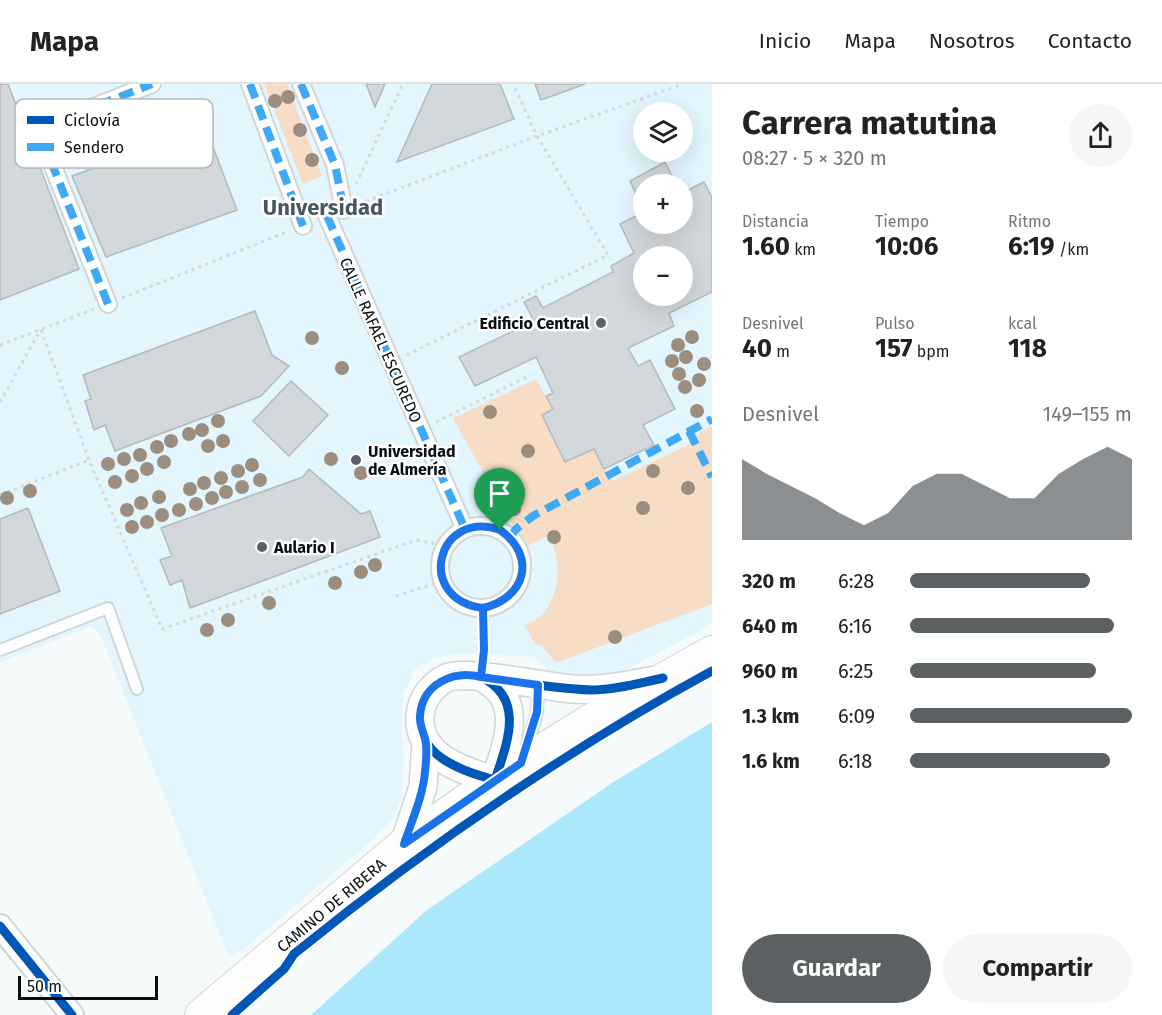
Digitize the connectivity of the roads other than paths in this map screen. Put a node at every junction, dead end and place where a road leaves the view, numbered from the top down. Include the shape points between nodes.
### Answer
1 (152, 84) edge
2 (250, 84) edge
3 (301, 84) edge
4 (114, 99) edge
5 (54, 168) edge
6 (344, 210) road end
7 (327, 216) dead end
8 (303, 226) dead end
9 (108, 304) dead end
10 (465, 529) junction
11 (0, 650) edge
12 (712, 652) edge
13 (481, 677) junction
14 (663, 678) junction
15 (538, 685) junction
16 (137, 689) dead end
17 (426, 741) junction
18 (460, 769) junction
19 (508, 772) junction
20 (423, 787) junction
21 (404, 844) junction
22 (0, 926) edge
23 (72, 1015) edge
24 (201, 1015) edge

1 - 4 street
2 - 8 street
3 - 6 street via 335,165
5 - 9 street
7 - 10 street, CALLE RAFAEL ESCUREDO
10 - 10 street via 446,546 441,558 443,581 458,601 483,608 498,604 512,595 520,581 523,566 519,550 500,530 489,526
11 - 16 lane via 108,608
12 - 14 main road, CAMINO DE RIBERA
13 - 15 street
13 - 17 street via 469,674 445,678 435,685 427,695 420,718
13 - 19 street via 492,682 507,702
14 - 15 street via 593,690
14 - 19 main road, CAMINO DE RIBERA
15 - 19 lane via 537,712
17 - 18 street via 442,759
17 - 20 street
18 - 19 street
18 - 20 street
19 - 21 main road, CAMINO DE RIBERA
20 - 21 street
21 - 24 main road, CAMINO DE RIBERA
22 - 23 street

